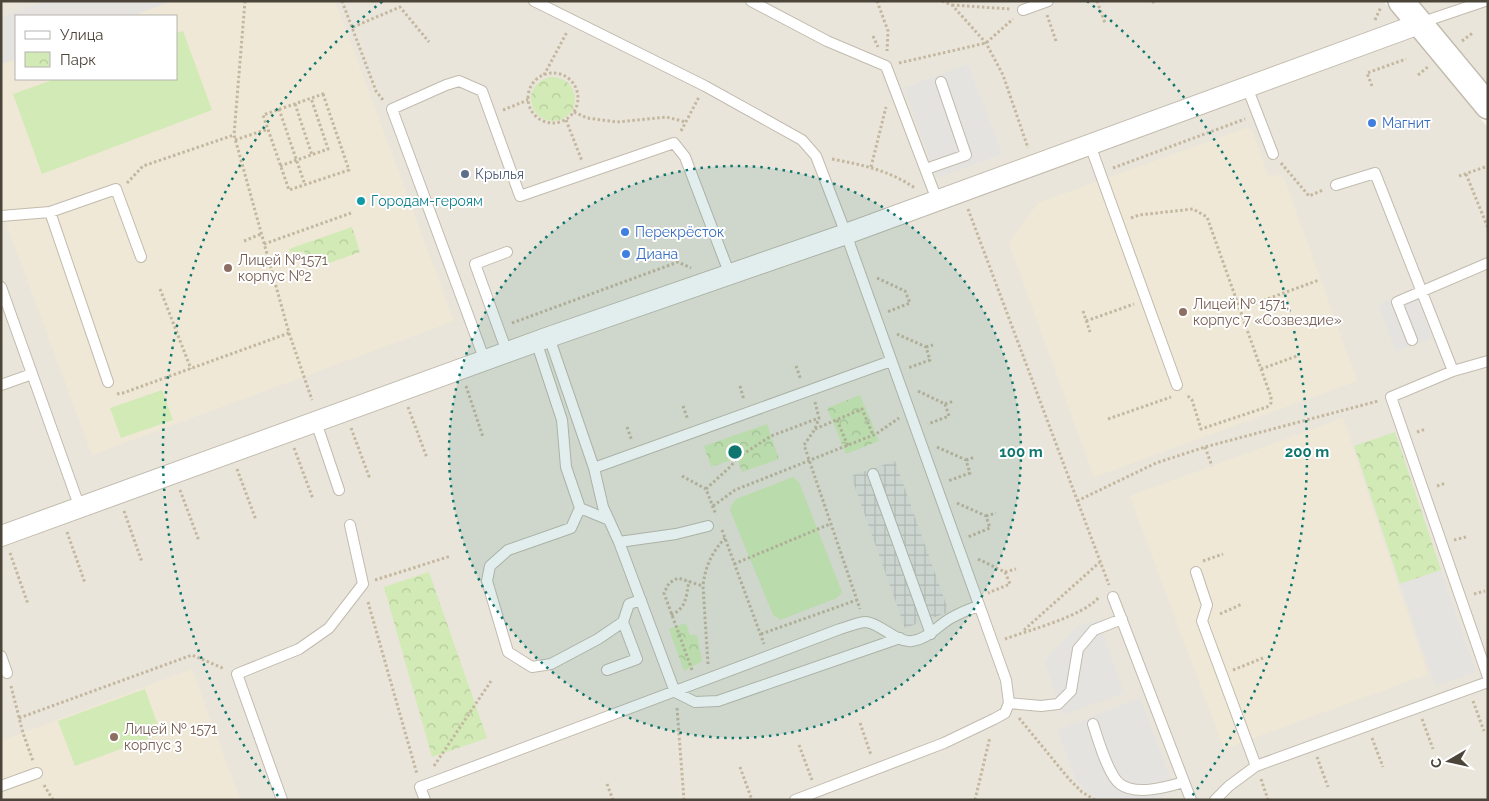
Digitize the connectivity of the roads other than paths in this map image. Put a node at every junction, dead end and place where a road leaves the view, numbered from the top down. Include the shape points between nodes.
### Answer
1 (534, 1) edge
2 (751, 1) edge
3 (1401, 1) edge
4 (1485, 1) edge
5 (1045, 2) edge
6 (1023, 10) road end
7 (1419, 24) junction
8 (941, 82) dead end
9 (1247, 87) junction
10 (1488, 106) edge
11 (1090, 145) junction
12 (1273, 154) road end
13 (926, 169) junction
14 (1336, 185) road end
15 (938, 200) junction
16 (50, 212) junction
17 (1, 216) edge
18 (846, 234) junction
19 (507, 252) dead end
20 (141, 257) dead end
21 (1488, 263) edge
22 (730, 275) junction
23 (1, 287) edge
24 (1423, 292) junction
25 (542, 339) junction
26 (1412, 340) dead end
27 (507, 352) junction
28 (485, 360) junction
29 (891, 362) junction
30 (1488, 362) edge
31 (1453, 371) junction
32 (32, 374) junction
33 (108, 382) road end
34 (1, 385) edge
35 (1176, 390) road end
36 (316, 422) junction
37 (594, 468) junction
38 (873, 474) dead end
39 (339, 490) dead end
40 (80, 508) junction
41 (580, 508) junction
42 (609, 520) junction
43 (350, 525) dead end
44 (708, 526) dead end
45 (5, 542) edge
46 (619, 542) junction
47 (1196, 572) dead end
48 (1113, 598) road end
49 (641, 600) junction
50 (978, 602) junction
51 (1122, 619) junction
52 (623, 622) junction
53 (931, 634) junction
54 (900, 638) junction
55 (1, 656) edge
56 (608, 670) dead end
57 (7, 673) road end
58 (1488, 676) edge
59 (1488, 682) edge
60 (675, 692) junction
61 (1009, 703) junction
62 (1093, 724) dead end
63 (1256, 766) junction
64 (37, 773) dead end
65 (1184, 782) junction
66 (1, 786) edge
67 (282, 800) edge
68 (425, 800) edge
69 (795, 800) edge
70 (1191, 800) edge
71 (1215, 800) edge

1 - 18 lane via 705,86 802,140 816,156
2 - 13 lane via 827,41 886,66
3 - 7 street
4 - 7 lane
5 - 6 lane
7 - 9 street
7 - 10 street
8 - 13 lane via 966,155
9 - 11 street
9 - 12 lane
11 - 15 street
11 - 35 lane
13 - 15 lane
14 - 24 lane via 1374,172
15 - 18 street
16 - 17 lane
16 - 20 lane via 116,189
16 - 33 lane
18 - 22 street
18 - 29 lane
19 - 27 lane via 475,264
21 - 24 lane
22 - 25 street
22 - 28 lane via 685,157 674,142 520,196 482,91 459,81 446,85 392,109
23 - 32 lane
24 - 26 lane via 1397,302
24 - 31 lane
25 - 27 street
25 - 37 lane
25 - 41 lane via 562,420 566,467
27 - 28 street
28 - 36 street
29 - 37 lane
29 - 50 lane
30 - 31 lane
31 - 58 lane via 1391,398
32 - 34 lane
32 - 40 lane
36 - 39 lane
36 - 40 street
37 - 42 lane
38 - 53 lane
40 - 45 street
41 - 42 lane
41 - 52 lane via 571,528 508,550 490,566 487,580 508,652 532,667 551,664 598,640
42 - 46 lane
43 - 67 lane via 363,584 329,628 299,649 237,674
44 - 46 lane
46 - 49 lane
47 - 63 lane via 1207,605 1202,621
48 - 51 lane
49 - 52 lane via 629,604
49 - 60 lane
50 - 53 lane
50 - 61 lane via 1006,680
51 - 61 lane via 1094,630 1078,649 1071,691 1058,704
51 - 65 lane
52 - 56 lane via 637,659
53 - 54 lane via 909,642
54 - 60 lane via 718,702 696,702
54 - 60 lane via 864,622
55 - 57 lane
59 - 63 lane
60 - 68 lane via 420,787
61 - 69 lane via 1005,713 944,743
62 - 65 lane via 1110,770 1120,784 1137,790
63 - 71 lane
64 - 66 lane
65 - 70 lane

